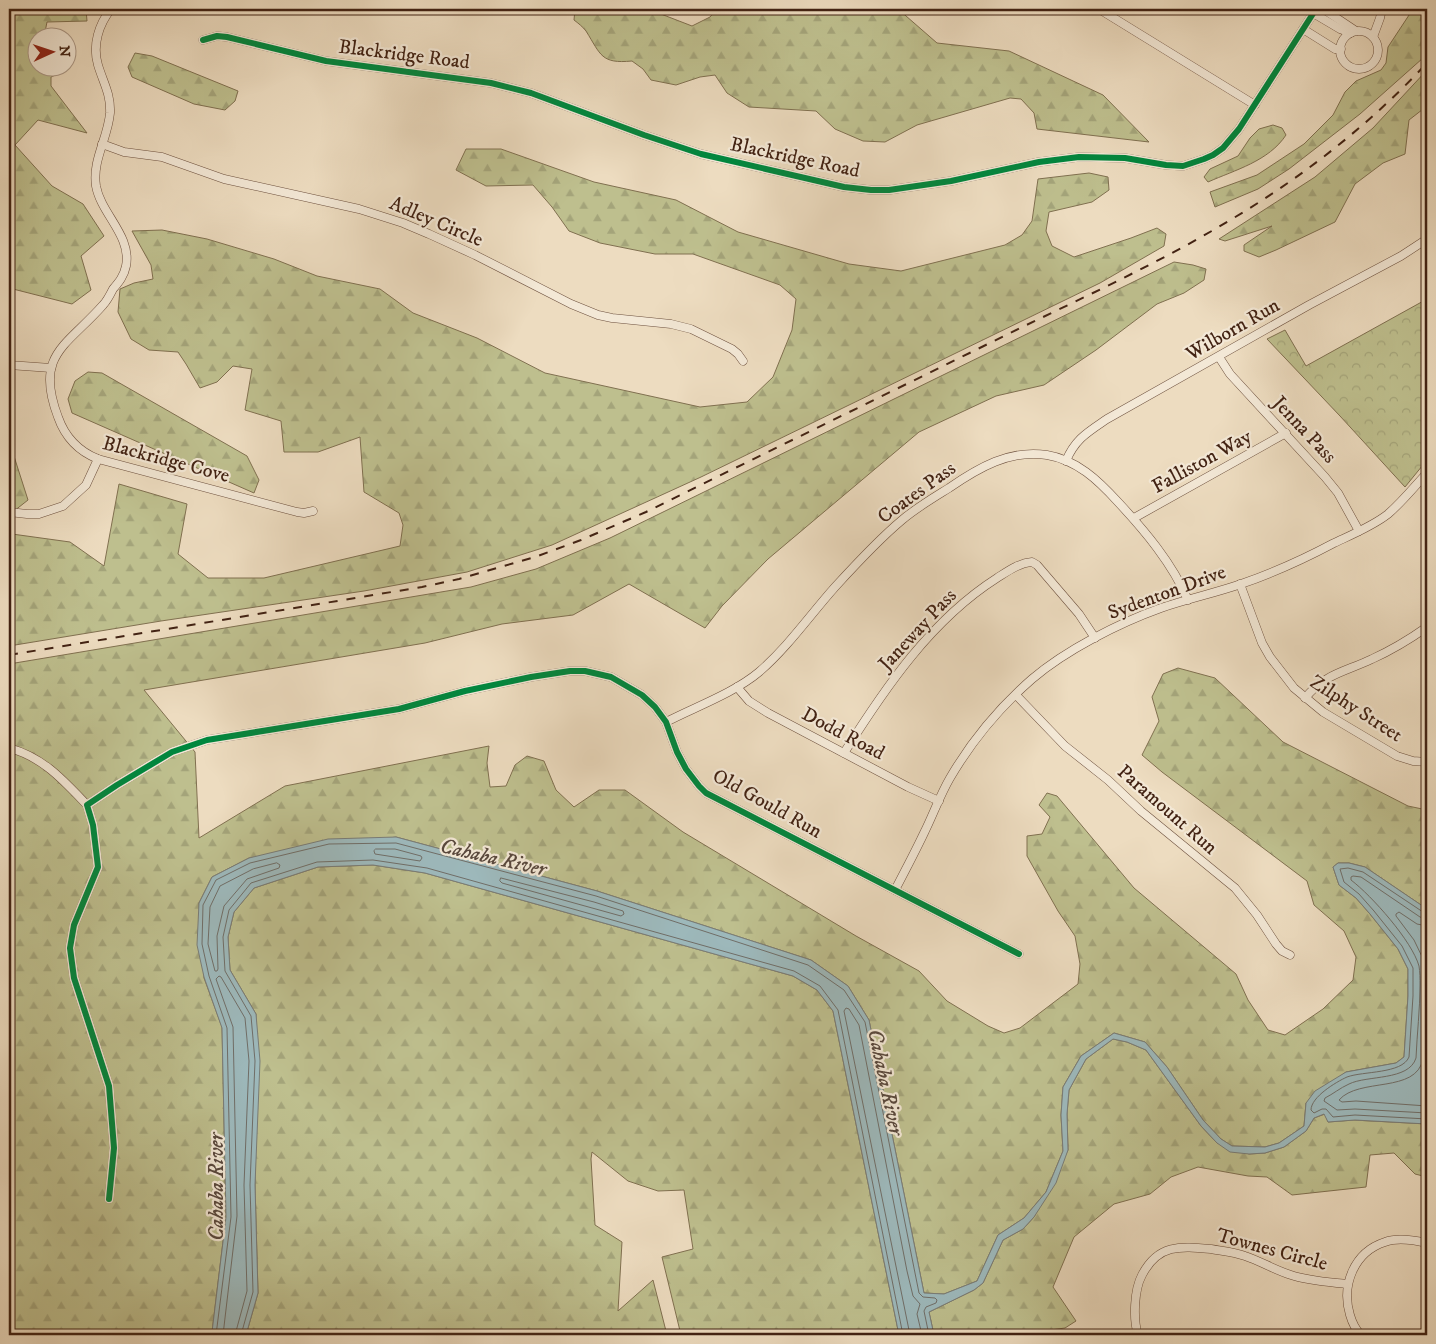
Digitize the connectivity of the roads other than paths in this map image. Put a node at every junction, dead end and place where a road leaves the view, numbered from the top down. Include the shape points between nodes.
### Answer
1 (112, 9) edge
2 (1099, 9) edge
3 (1323, 9) edge
4 (1382, 9) edge
5 (1314, 11) edge
6 (1303, 29) junction
7 (1353, 32) junction
8 (1373, 36) junction
9 (203, 40) dead end
10 (1341, 49) junction
11 (1255, 106) junction
12 (102, 144) junction
13 (1427, 239) edge
14 (1220, 357) junction
15 (743, 361) dead end
16 (9, 365) edge
17 (51, 368) junction
18 (1286, 433) junction
19 (98, 459) junction
20 (1066, 460) junction
21 (1427, 473) edge
22 (9, 512) edge
23 (314, 512) dead end
24 (1134, 518) junction
25 (1359, 531) junction
26 (1240, 584) junction
27 (1188, 600) junction
28 (1427, 628) edge
29 (1095, 638) junction
30 (737, 687) junction
31 (1016, 695) junction
32 (1306, 698) junction
33 (666, 722) junction
34 (9, 748) edge
35 (844, 753) junction
36 (1427, 762) edge
37 (939, 801) junction
38 (87, 805) junction
39 (895, 890) junction
40 (1019, 954) dead end
41 (1290, 955) dead end
42 (110, 1199) dead end
43 (1427, 1243) edge
44 (1348, 1284) junction
45 (1138, 1335) edge
46 (1361, 1335) edge

1 - 12 street, Blackridge Cove via 103,21 96,43 110,111
2 - 11 street
3 - 7 street
4 - 8 street
5 - 6 street, Blackridge Road
5 - 7 street via 1340,29
6 - 10 street via 1335,49
6 - 11 street, Blackridge Road
7 - 8 street
7 - 10 street via 1344,40
8 - 10 street via 1378,54 1366,67 1349,65
9 - 11 street, Blackridge Road via 227,37 326,61 491,83 531,93 701,154 844,187 871,190 915,187 1079,157 1125,158 1183,166 1223,148
12 - 15 street, Adley Circle via 124,152 162,157 224,178 359,209 403,223 571,304 612,318 691,329 732,349
12 - 17 street, Blackridge Cove via 97,159 96,186 123,241 126,266 105,304 62,347
13 - 14 street, Wilborn Run
14 - 18 street, Jenna Pass via 1230,374
14 - 20 street, Wilborn Run via 1092,429 1077,440
16 - 17 street
17 - 19 street, Blackridge Cove via 53,405 67,436 76,446
18 - 24 street, Falliston Way
18 - 25 street, Jenna Pass via 1338,493
19 - 22 street via 86,485 63,506 39,514
19 - 23 street, Blackridge Cove via 297,512
20 - 24 street, Coates Pass via 1093,476
20 - 30 street, Coates Pass via 1035,454 999,460 966,476 918,507 857,563 781,651
21 - 25 street, Sydenton Drive via 1387,515
24 - 27 street, Coates Pass via 1176,574
25 - 26 street, Sydenton Drive
26 - 27 street, Sydenton Drive
26 - 32 street, Zilphy Street via 1270,657
27 - 29 street, Sydenton Drive via 1136,618
28 - 32 street via 1386,652 1329,677
29 - 31 street, Sydenton Drive via 1048,666
29 - 35 street, Janeway Pass via 1037,565 1032,562 1017,566 969,598 933,632 885,691
30 - 33 street, Coates Pass
30 - 35 street, Dodd Road via 748,701
31 - 37 street, Sydenton Drive via 961,760
31 - 41 street, Paramount Run via 1065,746 1235,888 1276,944
32 - 36 street, Zilphy Street via 1323,712 1398,756
33 - 38 street, Old Gould Run via 642,695 611,677 570,671 465,690 399,709 207,740 172,752
33 - 39 street, Old Gould Run via 686,768 706,793
34 - 38 street via 39,760
35 - 37 street, Dodd Road
37 - 39 street, Sydenton Drive
38 - 42 street via 98,866 74,925 70,948 74,978 109,1086 114,1148
39 - 40 street, Old Gould Run
43 - 44 street via 1407,1239 1377,1246 1354,1267
44 - 45 street, Townes Circle via 1292,1276 1235,1252 1186,1246 1174,1248 1153,1259 1139,1280 1135,1306
44 - 46 street via 1348,1307 1356,1331

